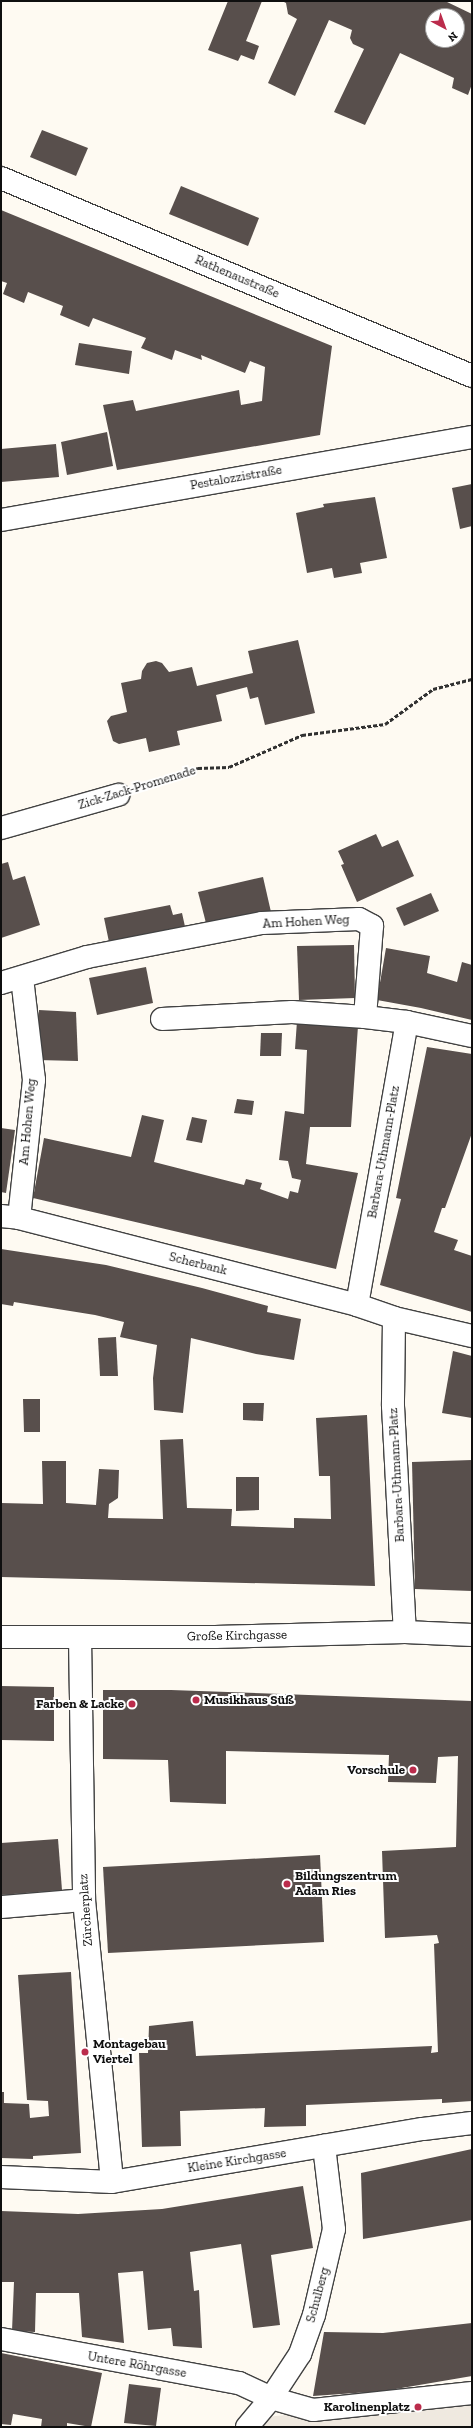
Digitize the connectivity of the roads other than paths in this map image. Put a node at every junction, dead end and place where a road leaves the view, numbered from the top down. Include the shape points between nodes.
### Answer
1 (1, 178) edge
2 (472, 376) edge
3 (472, 437) edge
4 (1, 520) edge
5 (118, 795) road end
6 (1, 828) edge
7 (22, 978) junction
8 (1, 983) edge
9 (365, 1016) junction
10 (162, 1019) dead end
11 (407, 1022) junction
12 (472, 1036) edge
13 (10, 1217) edge
14 (357, 1305) junction
15 (394, 1318) junction
16 (472, 1336) edge
17 (405, 1632) junction
18 (472, 1635) edge
19 (1, 1637) edge
20 (80, 1637) junction
21 (84, 1900) junction
22 (1, 1907) edge
23 (472, 2123) edge
24 (324, 2146) junction
25 (1, 2178) edge
26 (112, 2182) junction
27 (1, 2339) edge
28 (472, 2393) edge
29 (271, 2398) junction
30 (247, 2427) edge

1 - 2 street, Rathenaustraße
3 - 4 street, Pestalozzistraße
5 - 6 street, Zick-Zack-Promenade
7 - 8 street, Am Hohen Weg
7 - 9 street, Am Hohen Weg via 87,957 262,923 359,919 372,926
7 - 13 street, Am Hohen Weg via 34,1080
9 - 10 street via 292,1012
9 - 11 street
11 - 12 street
11 - 14 street, Barbara-Uthmann-Platz
13 - 14 street, Scherbank
14 - 15 street, Scherbank
15 - 16 street, Scherbank
15 - 17 street, Barbara-Uthmann-Platz via 393,1406
17 - 18 street, Große Kirchgasse
17 - 20 street, Große Kirchgasse via 215,1637
19 - 20 street, Große Kirchgasse
20 - 21 street, Zürcherplatz
21 - 22 street
21 - 26 street, Zürcherplatz
23 - 24 street, Kleine Kirchgasse
24 - 26 street, Kleine Kirchgasse
24 - 29 street, Schulberg via 334,2229 314,2315 300,2354
25 - 26 street, Kleine Kirchgasse
27 - 29 street, Untere Röhrgasse via 239,2383
28 - 29 street, Untere Röhrgasse via 313,2410
29 - 30 street, Schulberg

